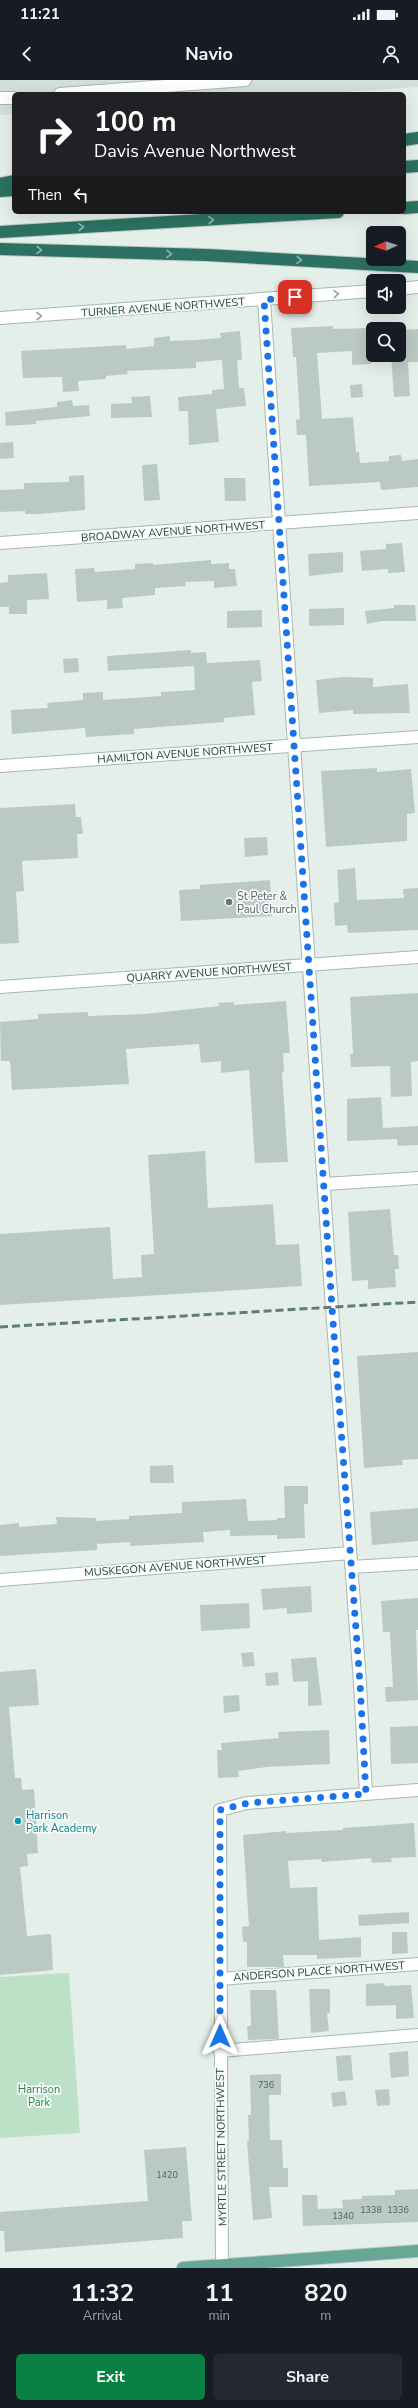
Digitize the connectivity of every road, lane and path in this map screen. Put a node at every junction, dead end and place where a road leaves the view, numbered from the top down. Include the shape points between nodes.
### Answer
1 (245, 80) edge
2 (86, 92) edge
3 (0, 98) edge
4 (12, 98) edge
5 (418, 138) edge
6 (406, 140) edge
7 (418, 166) edge
8 (406, 167) edge
9 (12, 181) edge
10 (0, 184) edge
11 (12, 190) edge
12 (0, 191) edge
13 (418, 207) edge
14 (406, 208) edge
15 (304, 214) edge
16 (0, 232) edge
17 (0, 249) edge
18 (418, 266) edge
19 (418, 287) edge
20 (406, 288) edge
21 (366, 292) edge
22 (264, 300) junction
23 (0, 318) edge
24 (418, 513) edge
25 (279, 523) junction
26 (0, 543) edge
27 (418, 737) edge
28 (295, 746) junction
29 (0, 766) edge
30 (418, 957) edge
31 (309, 965) junction
32 (0, 987) edge
33 (418, 1178) edge
34 (325, 1184) junction
35 (350, 1553) junction
36 (418, 1562) edge
37 (351, 1567) junction
38 (0, 1580) edge
39 (418, 1790) edge
40 (366, 1794) junction
41 (418, 1964) edge
42 (220, 1979) junction
43 (418, 2035) edge
44 (220, 2051) junction
45 (418, 2251) edge
46 (222, 2267) edge
47 (184, 2268) edge

1 - 2 street
3 - 4 street
5 - 6 highway
7 - 8 highway
9 - 10 highway
11 - 12 highway
13 - 14 highway
16 -> 15 highway
17 -> 18 highway via 207,255
19 - 20 street
22 -> 21 street, TURNER AVENUE NORTHWEST
23 -> 22 street, TURNER AVENUE NORTHWEST
22 - 25 street
24 - 25 street, BROADWAY AVENUE NORTHWEST
25 - 26 street, BROADWAY AVENUE NORTHWEST
25 - 28 street
27 - 28 street, HAMILTON AVENUE NORTHWEST
28 - 29 street, HAMILTON AVENUE NORTHWEST
28 - 31 street
30 - 31 street, QUARRY AVENUE NORTHWEST
31 - 32 street, QUARRY AVENUE NORTHWEST
31 - 34 street
33 - 34 street
34 - 35 street
35 - 37 street
35 - 38 street, MUSKEGON AVENUE NORTHWEST
36 - 37 street
37 - 40 street
39 - 40 street
40 - 42 street, MYRTLE STREET NORTHWEST via 248,1803 220,1810
41 - 42 street, ANDERSON PLACE NORTHWEST
42 - 44 street, MYRTLE STREET NORTHWEST
43 - 44 street
44 - 46 street, MYRTLE STREET NORTHWEST
45 - 46 main road
46 - 47 main road

